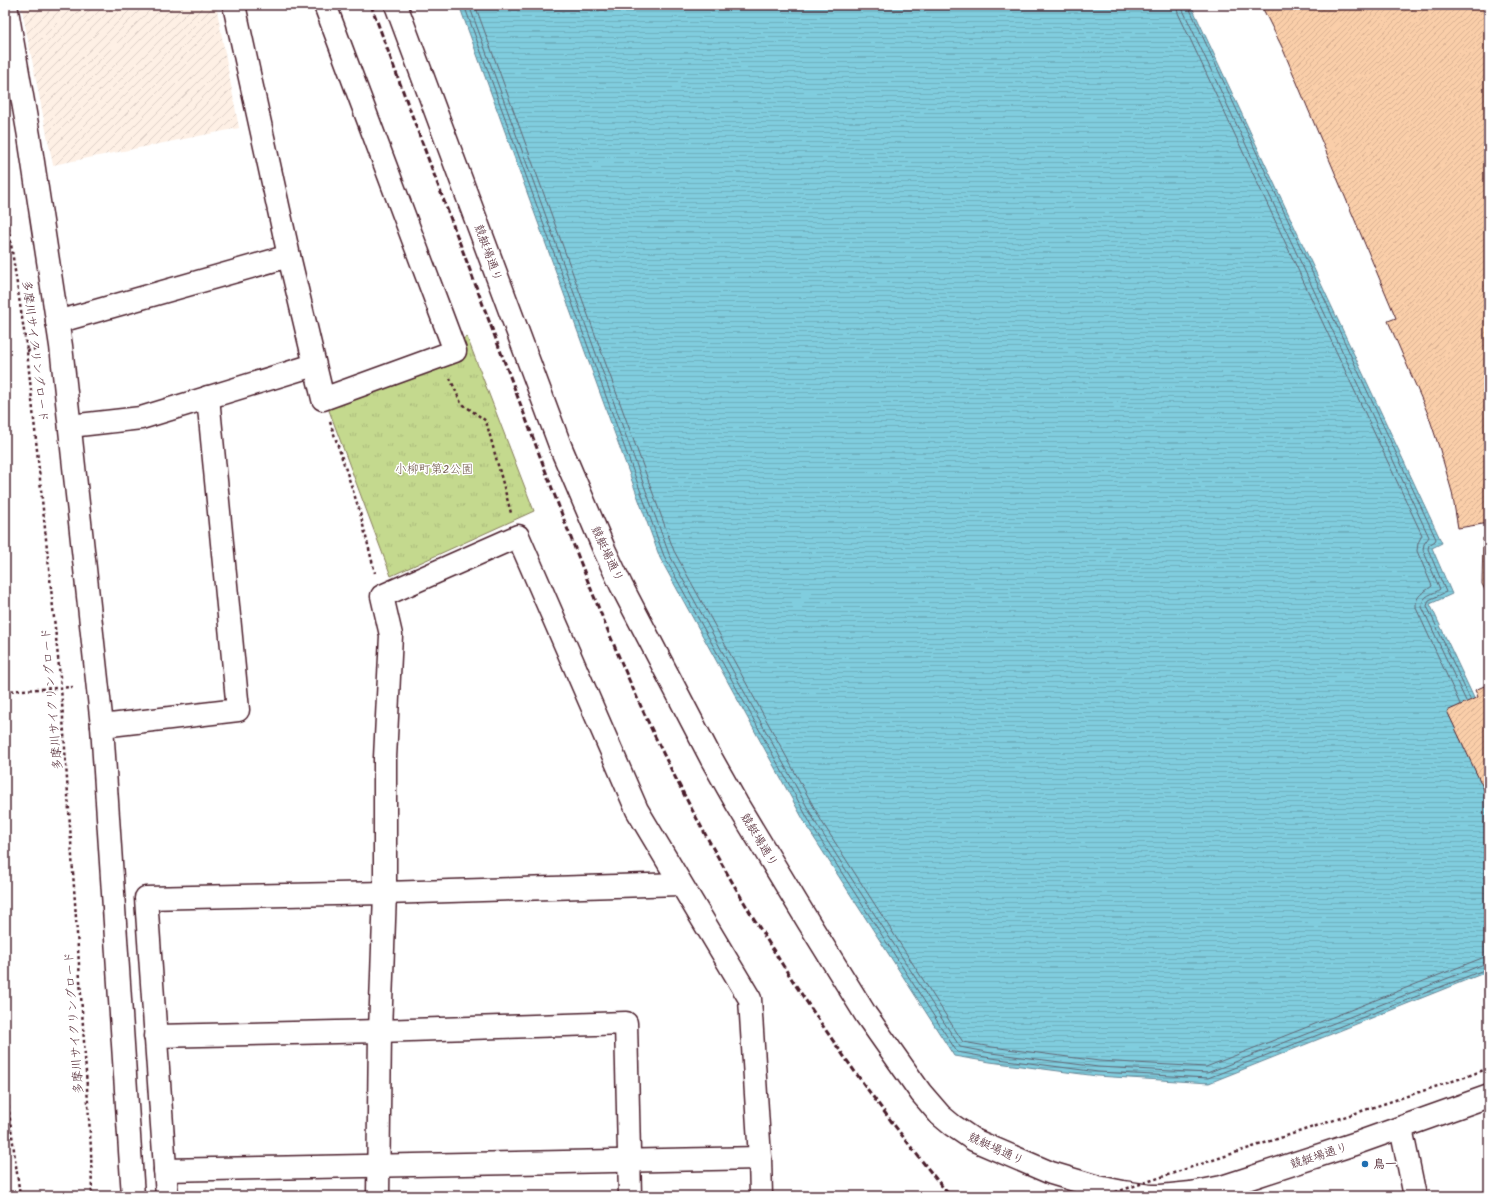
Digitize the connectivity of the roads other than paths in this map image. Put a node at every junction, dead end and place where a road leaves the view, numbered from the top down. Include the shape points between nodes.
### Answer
1 (6, 5) edge
2 (234, 5) edge
3 (325, 5) edge
4 (396, 5) edge
5 (289, 256) junction
6 (58, 322) junction
7 (314, 365) junction
8 (208, 397) junction
9 (70, 426) junction
10 (102, 726) junction
11 (680, 884) junction
12 (385, 894) junction
13 (380, 1031) junction
14 (155, 1036) junction
15 (1489, 1096) edge
16 (1401, 1128) junction
17 (760, 1158) junction
18 (629, 1161) junction
19 (379, 1166) junction
20 (165, 1170) junction
21 (1223, 1191) edge
22 (133, 1196) edge
23 (167, 1196) edge
24 (378, 1196) edge
25 (630, 1196) edge
26 (762, 1196) edge
27 (1415, 1196) edge

1 - 6 street via 30,136
2 - 5 street
3 - 7 street via 455,351 323,399
4 - 21 street, 競艇場通り via 561,448 604,549 683,705 737,804 808,924 866,1015 921,1093 952,1125 974,1140 1051,1173 1098,1187 1150,1196
5 - 6 street
5 - 7 street
6 - 9 street
7 - 8 street
8 - 9 street via 141,418
8 - 10 street via 238,710
9 - 10 street
10 - 22 street
11 - 12 street
11 - 12 street via 637,810 518,536 382,596 390,635 385,758
11 - 17 street via 750,999
12 - 13 street
12 - 14 street via 146,898
13 - 14 street
13 - 18 street via 626,1023
13 - 19 street
14 - 20 street
15 - 16 street, 競艇場通り
16 - 21 street, 競艇場通り
16 - 27 street
17 - 18 street
17 - 26 street
18 - 19 street
18 - 25 street
19 - 20 street
19 - 24 street
20 - 23 street

